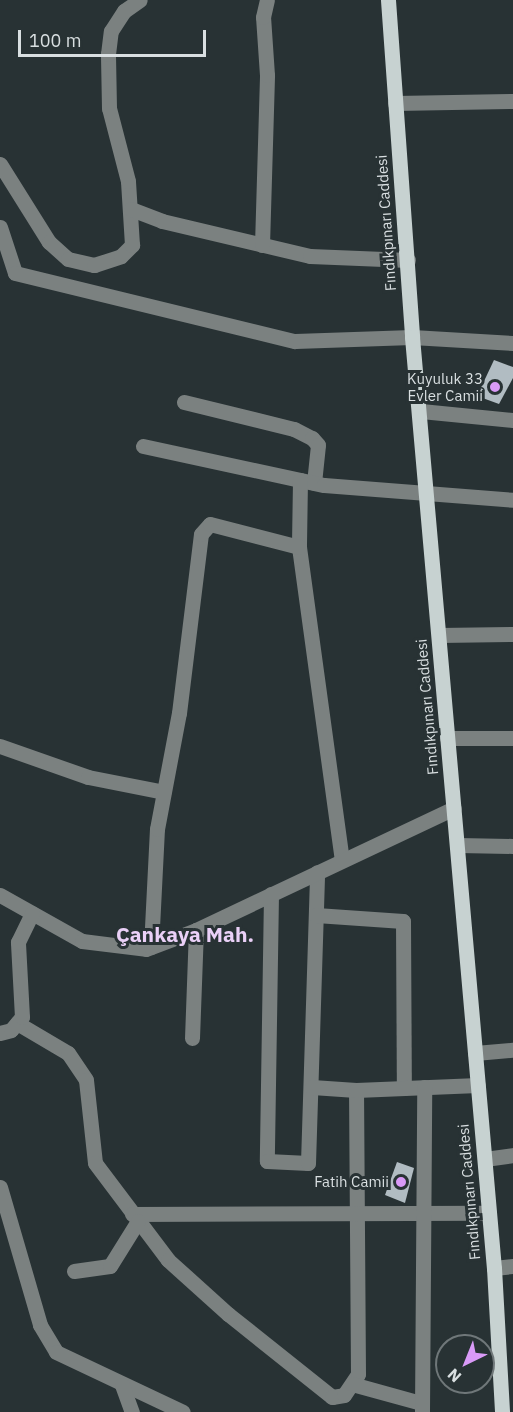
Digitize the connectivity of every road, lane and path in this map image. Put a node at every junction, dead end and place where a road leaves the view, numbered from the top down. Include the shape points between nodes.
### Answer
1 (140, 0) edge
2 (267, 0) edge
3 (387, 0) edge
4 (513, 101) edge
5 (395, 103) junction
6 (0, 164) edge
7 (131, 209) junction
8 (0, 227) edge
9 (262, 245) junction
10 (408, 260) junction
11 (412, 337) junction
12 (513, 343) edge
13 (184, 402) dead end
14 (421, 411) junction
15 (513, 420) edge
16 (144, 446) dead end
17 (307, 482) junction
18 (427, 490) junction
19 (513, 500) edge
20 (299, 547) junction
21 (513, 634) edge
22 (439, 635) junction
23 (447, 738) junction
24 (513, 738) edge
25 (0, 746) edge
26 (164, 792) junction
27 (454, 808) junction
28 (458, 845) junction
29 (513, 846) edge
30 (342, 860) junction
31 (317, 872) junction
32 (271, 894) junction
33 (0, 895) edge
34 (32, 913) junction
35 (316, 915) junction
36 (196, 930) junction
37 (151, 947) junction
38 (17, 1023) junction
39 (0, 1033) edge
40 (192, 1038) dead end
41 (513, 1050) edge
42 (475, 1053) junction
43 (478, 1086) junction
44 (312, 1087) junction
45 (424, 1087) junction
46 (404, 1088) junction
47 (356, 1090) junction
48 (513, 1155) edge
49 (484, 1159) junction
50 (0, 1187) edge
51 (489, 1214) junction
52 (355, 1215) junction
53 (423, 1215) junction
54 (135, 1218) junction
55 (513, 1266) edge
56 (494, 1268) junction
57 (74, 1271) dead end
58 (352, 1384) junction
59 (122, 1385) junction
60 (421, 1408) edge
61 (132, 1412) edge
62 (183, 1412) edge
63 (502, 1412) edge

1 - 7 street via 124,11 111,31 108,54 109,108
2 - 9 street via 263,18 267,75
3 - 5 main road, Fındıkpınarı Caddesi
4 - 5 street
5 - 10 main road, Fındıkpınarı Caddesi
6 - 7 street via 49,243 68,259 94,265 121,256 132,246
7 - 9 street
8 - 11 street via 15,273 43,282 117,296 295,341
9 - 10 street via 310,256
10 - 11 main road, Fındıkpınarı Caddesi
11 - 12 street
11 - 14 main road, Fındıkpınarı Caddesi
13 - 17 street via 294,429 312,438 318,445
14 - 15 street
14 - 18 main road, Fındıkpınarı Caddesi
16 - 17 street
17 - 18 street
17 - 20 street
18 - 19 street
18 - 22 main road, Fındıkpınarı Caddesi
20 - 26 street via 210,524 204,526 179,713
20 - 30 street
21 - 22 street
22 - 23 main road, Fındıkpınarı Caddesi
23 - 24 street
23 - 27 main road, Fındıkpınarı Caddesi
25 - 26 street via 87,777
26 - 37 street via 157,829
27 - 28 main road, Fındıkpınarı Caddesi
27 - 30 street
28 - 29 street
28 - 42 main road, Fındıkpınarı Caddesi
30 - 31 street
31 - 32 street
31 - 35 street
32 - 36 street
32 - 44 street via 267,1161 308,1163
33 - 34 street
34 - 37 street via 82,941
34 - 38 street via 18,942 24,992 22,1017
35 - 44 street
35 - 46 street via 403,921
36 - 37 street
36 - 40 street
38 - 39 street
38 - 54 street via 68,1053 86,1080 95,1163
41 - 42 street
42 - 43 main road, Fındıkpınarı Caddesi
43 - 45 street
43 - 49 main road, Fındıkpınarı Caddesi
44 - 47 street
45 - 46 street
45 - 53 street
46 - 47 street
47 - 52 street
48 - 49 street
49 - 51 main road, Fındıkpınarı Caddesi
50 - 59 street via 40,1325 56,1352
51 - 53 street
51 - 56 main road, Fındıkpınarı Caddesi
52 - 53 street
52 - 54 street
52 - 58 street via 358,1374
53 - 60 street
54 - 57 street via 110,1266
54 - 58 street via 168,1260 317,1387 332,1397 344,1395
55 - 56 street
56 - 63 main road, Fındıkpınarı Caddesi
58 - 60 street
59 - 61 street
59 - 62 street

